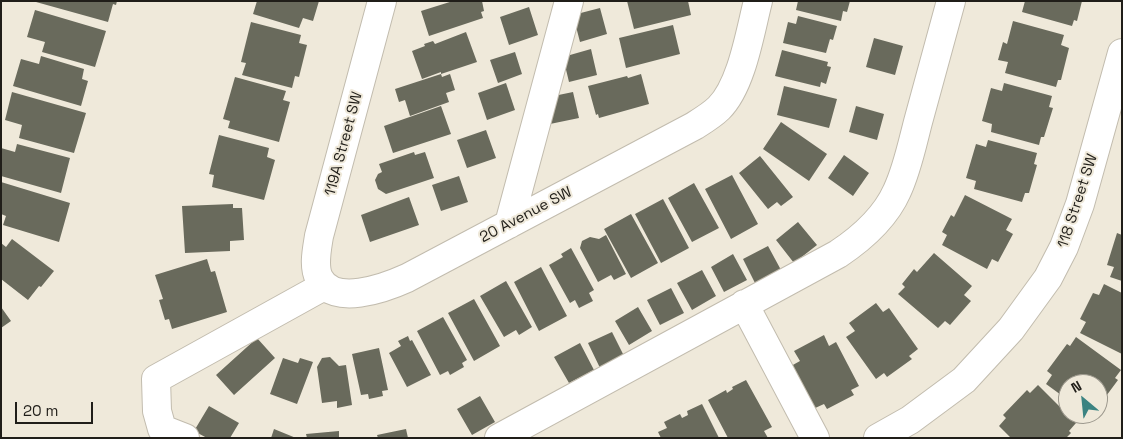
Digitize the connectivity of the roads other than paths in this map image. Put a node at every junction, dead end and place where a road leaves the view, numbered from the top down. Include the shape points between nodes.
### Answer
1 (382, 1) edge
2 (569, 1) edge
3 (758, 1) edge
4 (951, 1) edge
5 (1122, 54) edge
6 (509, 224) junction
7 (324, 286) junction
8 (744, 304) junction
9 (185, 438) edge
10 (499, 438) edge
11 (815, 438) edge
12 (878, 438) edge

1 - 7 street, 119A Street SW via 319,236 316,264 318,277
2 - 6 street
3 - 6 street, 20 Avenue SW via 734,87 719,108 694,126
4 - 8 street via 906,165 897,192 884,212 856,242 838,254
5 - 12 street, 118 Street SW via 1080,204 1048,278 1030,304 964,380 910,420
6 - 7 street, 20 Avenue SW via 392,285 343,294
7 - 9 street via 156,380 156,411 162,429
8 - 10 street
8 - 11 street

